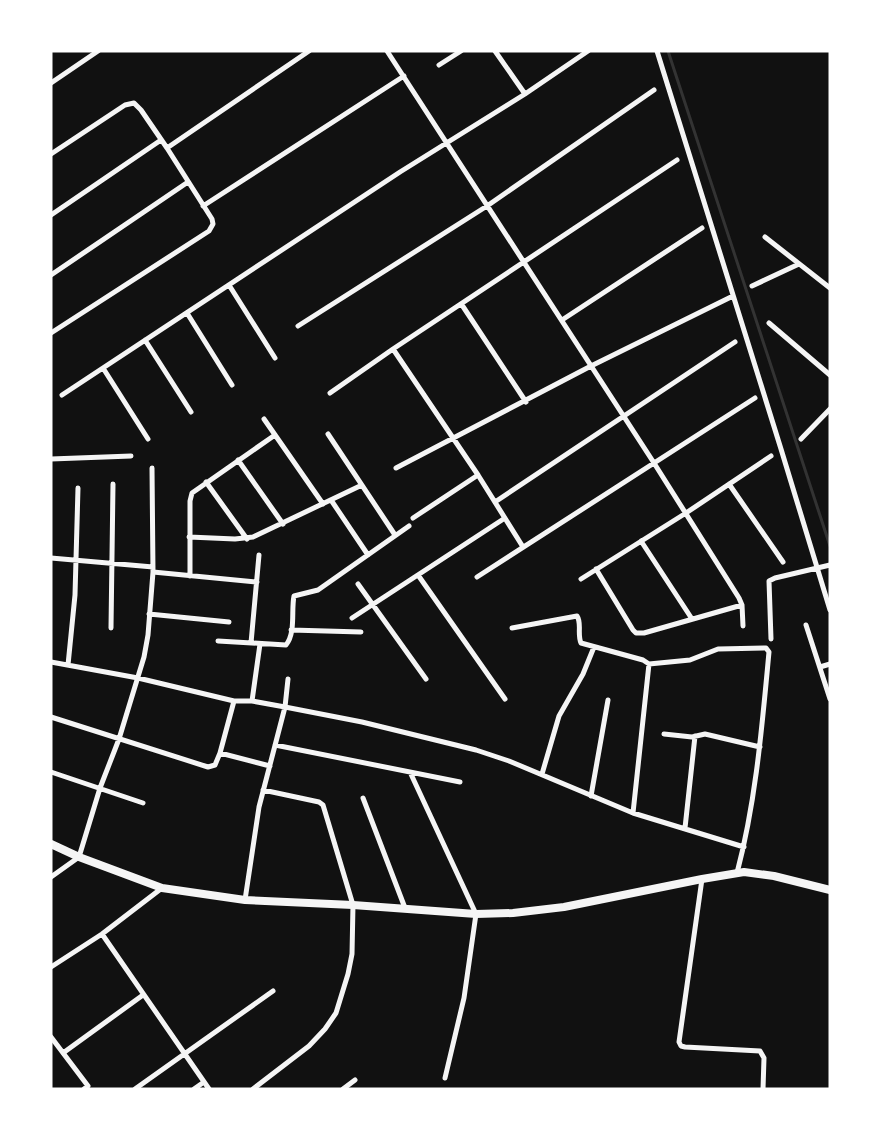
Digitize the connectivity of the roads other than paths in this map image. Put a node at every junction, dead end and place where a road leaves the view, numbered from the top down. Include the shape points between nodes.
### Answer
1 (98, 51) edge
2 (309, 51) edge
3 (388, 51) edge
4 (461, 51) edge
5 (495, 51) edge
6 (588, 51) edge
7 (657, 51) edge
8 (440, 65) dead end
9 (404, 76) junction
10 (51, 82) edge
11 (654, 90) dead end
12 (525, 94) junction
13 (161, 140) junction
14 (448, 143) junction
15 (167, 148) junction
16 (51, 154) edge
17 (677, 160) dead end
18 (188, 182) junction
19 (203, 206) junction
20 (487, 206) junction
21 (51, 215) edge
22 (702, 228) dead end
23 (765, 237) dead end
24 (525, 262) junction
25 (799, 264) junction
26 (51, 275) edge
27 (229, 285) junction
28 (752, 286) dead end
29 (830, 288) edge
30 (733, 296) junction
31 (462, 304) junction
32 (187, 312) junction
33 (562, 320) junction
34 (769, 323) dead end
35 (298, 326) dead end
36 (51, 333) edge
37 (146, 340) junction
38 (735, 342) dead end
39 (393, 349) junction
40 (275, 358) dead end
41 (591, 366) junction
42 (103, 368) junction
43 (830, 375) edge
44 (232, 385) dead end
45 (330, 393) dead end
46 (62, 396) dead end
47 (755, 398) dead end
48 (526, 402) junction
49 (830, 409) edge
50 (191, 412) dead end
51 (624, 416) junction
52 (264, 418) dead end
53 (328, 434) dead end
54 (275, 435) junction
55 (453, 438) junction
56 (148, 439) dead end
57 (802, 439) dead end
58 (131, 456) dead end
59 (771, 456) dead end
60 (51, 459) edge
61 (238, 460) junction
62 (654, 462) junction
63 (152, 468) dead end
64 (396, 468) dead end
65 (478, 475) junction
66 (206, 482) junction
67 (113, 484) dead end
68 (729, 484) junction
69 (362, 485) junction
70 (78, 488) dead end
71 (331, 500) junction
72 (494, 502) junction
73 (323, 504) junction
74 (686, 513) junction
75 (413, 518) dead end
76 (504, 518) junction
77 (283, 524) junction
78 (409, 526) dead end
79 (395, 535) junction
80 (190, 537) junction
81 (247, 539) junction
82 (641, 541) junction
83 (523, 548) junction
84 (259, 555) dead end
85 (368, 555) junction
86 (51, 558) edge
87 (76, 561) junction
88 (783, 562) dead end
89 (112, 564) junction
90 (830, 565) edge
91 (818, 568) junction
92 (153, 569) junction
93 (596, 569) junction
94 (190, 576) junction
95 (418, 576) junction
96 (477, 576) dead end
97 (581, 579) dead end
98 (257, 582) junction
99 (358, 584) dead end
100 (372, 605) junction
101 (742, 605) junction
102 (830, 610) edge
103 (149, 614) junction
104 (352, 618) dead end
105 (692, 619) junction
106 (229, 622) dead end
107 (806, 625) dead end
108 (743, 626) dead end
109 (111, 628) dead end
110 (512, 628) dead end
111 (291, 630) junction
112 (361, 632) dead end
113 (771, 639) dead end
114 (218, 641) dead end
115 (251, 643) junction
116 (260, 644) junction
117 (594, 646) junction
118 (51, 662) edge
119 (649, 664) junction
120 (830, 664) edge
121 (68, 665) junction
122 (820, 667) junction
123 (138, 678) junction
124 (288, 679) dead end
125 (426, 679) dead end
126 (505, 699) dead end
127 (830, 699) edge
128 (608, 700) dead end
129 (234, 701) junction
130 (252, 702) junction
131 (285, 707) junction
132 (51, 717) edge
133 (664, 734) dead end
134 (695, 736) junction
135 (119, 739) junction
136 (275, 745) junction
137 (760, 747) junction
138 (220, 753) junction
139 (270, 766) junction
140 (51, 772) edge
141 (410, 772) junction
142 (542, 774) junction
143 (460, 782) dead end
144 (100, 788) junction
145 (263, 790) junction
146 (592, 796) junction
147 (363, 798) dead end
148 (143, 804) dead end
149 (632, 813) junction
150 (685, 828) junction
151 (51, 844) edge
152 (744, 847) junction
153 (79, 857) junction
154 (737, 873) junction
155 (51, 877) edge
156 (702, 879) junction
157 (162, 888) junction
158 (830, 890) edge
159 (245, 900) junction
160 (353, 904) junction
161 (405, 908) junction
162 (476, 914) junction
163 (102, 934) junction
164 (51, 967) edge
165 (273, 991) dead end
166 (143, 995) junction
167 (51, 1037) edge
168 (63, 1052) junction
169 (184, 1054) junction
170 (445, 1078) dead end
171 (355, 1080) dead end
172 (204, 1082) junction
173 (88, 1088) edge
174 (135, 1089) edge
175 (194, 1089) edge
176 (208, 1089) edge
177 (253, 1089) edge
178 (343, 1089) edge
179 (763, 1089) edge

1 - 10 street
2 - 15 street
3 - 9 street
4 - 8 street
5 - 12 street
6 - 12 street
7 - 30 street
9 - 14 street
9 - 19 street
11 - 20 street
12 - 14 street
13 - 15 street
13 - 16 street via 137,106 130,103
13 - 21 street
14 - 20 street
14 - 27 street
15 - 18 street
17 - 24 street
18 - 19 street
18 - 26 street
19 - 36 street via 213,224 209,231
20 - 24 street
20 - 35 street
22 - 33 street
23 - 25 street
24 - 31 street
24 - 33 street
25 - 28 street
25 - 29 street
27 - 32 street
27 - 40 street
30 - 41 street
30 - 91 street
31 - 39 street
31 - 48 street
32 - 37 street
32 - 44 street
33 - 41 street
34 - 43 street
37 - 42 street
37 - 50 street
38 - 51 street
39 - 45 street
39 - 55 street
41 - 48 street
41 - 51 street
42 - 46 street
42 - 56 street
47 - 62 street
48 - 55 street
49 - 57 street
51 - 62 street
51 - 72 street
52 - 54 street
53 - 69 street
54 - 61 street
54 - 73 street
55 - 64 street
55 - 65 street
58 - 60 street
59 - 68 street
61 - 66 street
61 - 77 street
62 - 74 street
62 - 83 street
63 - 92 street
65 - 72 street
65 - 75 street
66 - 80 street via 190,496
66 - 81 street
67 - 89 street
68 - 74 street
68 - 88 street
69 - 71 street
69 - 79 street
70 - 87 street
71 - 73 street
71 - 85 street
72 - 76 street
73 - 77 street
74 - 82 street
74 - 101 street
76 - 83 street
76 - 95 street
77 - 81 street
78 - 79 street
79 - 85 street
80 - 81 street
80 - 94 street
82 - 93 street
82 - 105 street
83 - 96 street
84 - 98 street
85 - 111 street via 318,590 294,596
86 - 87 street
87 - 89 street
87 - 121 street
89 - 92 street
89 - 109 street
90 - 91 street
91 - 102 street
91 - 113 street via 769,582
92 - 94 street
92 - 103 street
93 - 97 street
93 - 105 street via 636,632 644,633
94 - 98 street
95 - 100 street
95 - 126 street
98 - 115 street
99 - 100 street
100 - 104 street
100 - 125 street
101 - 105 street
101 - 108 street
103 - 106 street
103 - 123 street via 147,645
107 - 122 street
110 - 117 street via 577,616 580,641
111 - 112 street
111 - 116 street via 286,645
114 - 115 street
115 - 116 street
116 - 130 street
117 - 119 street
117 - 142 street via 583,674 559,716
118 - 121 street
119 - 137 street via 690,660 718,649 766,648 769,652
119 - 149 street
120 - 122 street
121 - 123 street
122 - 127 street
123 - 129 street
123 - 135 street
124 - 131 street
128 - 146 street
129 - 130 street
129 - 138 street
130 - 131 street
131 - 136 street
131 - 142 street via 430,738
132 - 135 street
133 - 134 street
134 - 137 street via 705,734
134 - 150 street
135 - 138 street via 208,767 215,765
135 - 144 street
136 - 139 street
136 - 141 street
137 - 152 street
138 - 139 street
139 - 145 street
140 - 144 street
141 - 143 street
141 - 162 street
142 - 146 street
144 - 148 street
144 - 153 street
145 - 159 street
145 - 160 street via 323,805
146 - 149 street
147 - 161 street
149 - 150 street
150 - 152 street
151 - 153 street
152 - 154 street
153 - 155 street
153 - 157 street
154 - 156 street
154 - 158 street via 774,876
156 - 162 street via 543,911
156 - 179 street via 679,1042 685,1047 760,1051 764,1058
157 - 159 street
157 - 163 street
159 - 160 street
160 - 161 street
160 - 177 street via 350,964 336,1013 309,1046
161 - 162 street
162 - 170 street via 464,998
163 - 164 street
163 - 166 street
165 - 169 street
166 - 168 street
166 - 169 street
167 - 168 street
168 - 173 street
169 - 172 street
169 - 174 street
171 - 178 street
172 - 175 street
172 - 176 street

